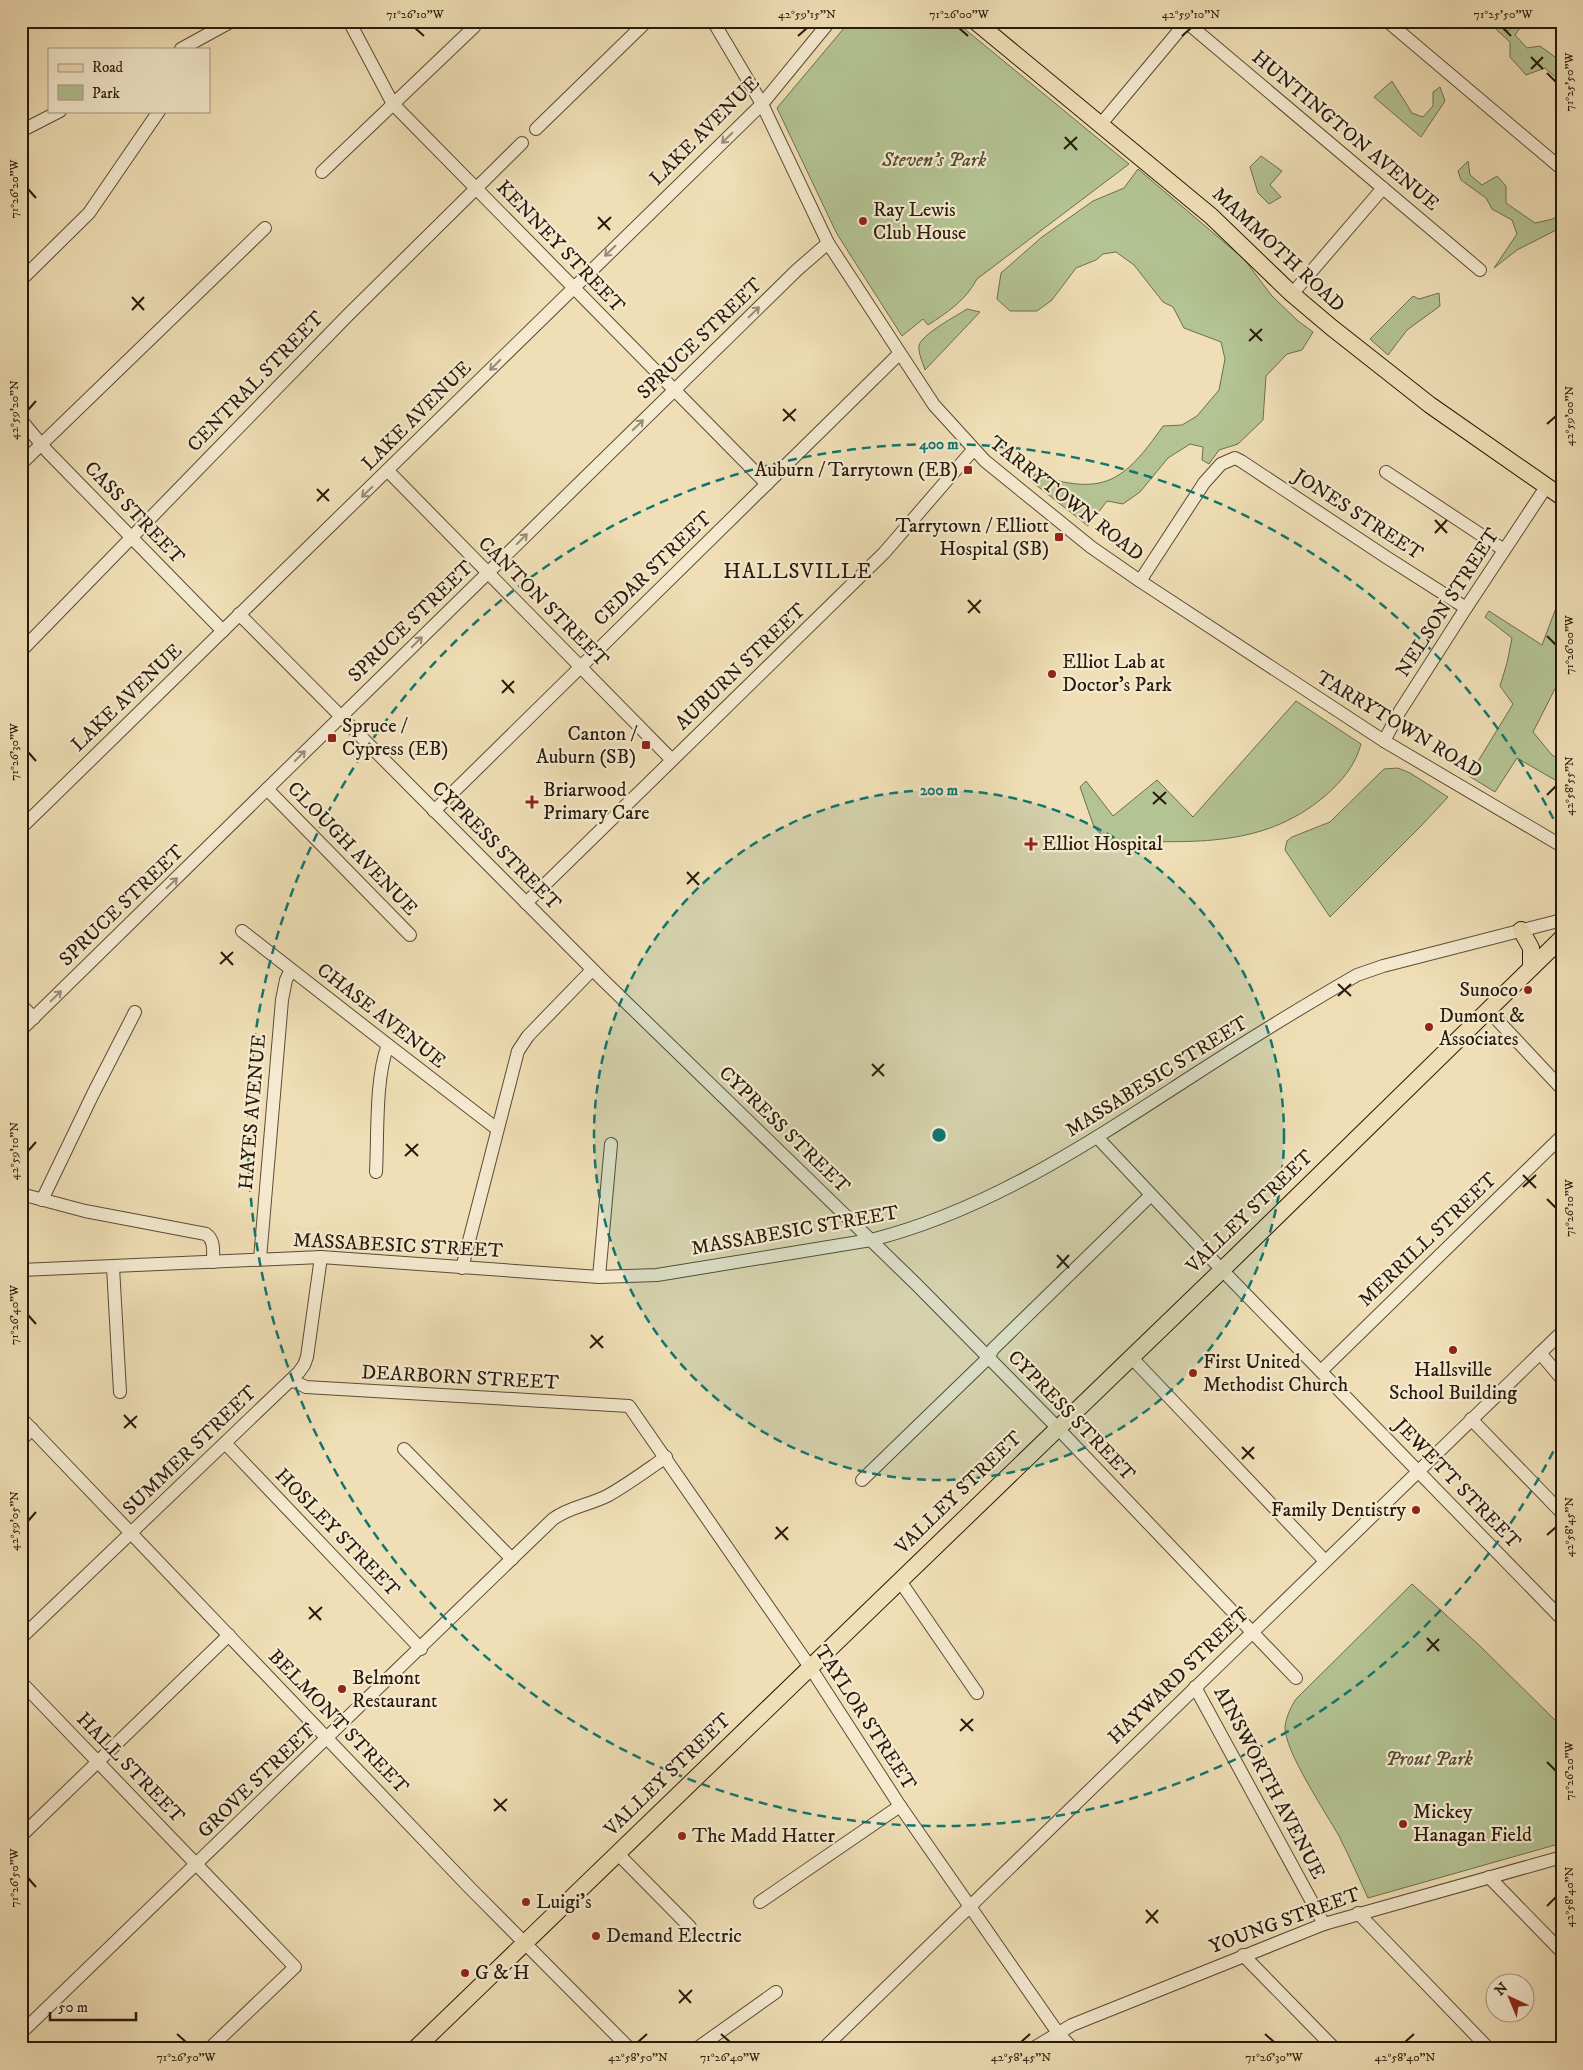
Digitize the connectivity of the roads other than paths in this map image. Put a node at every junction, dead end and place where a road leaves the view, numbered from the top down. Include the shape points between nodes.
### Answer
1 (232, 21) edge
2 (349, 21) edge
3 (647, 21) edge
4 (713, 21) edge
5 (830, 21) edge
6 (975, 21) edge
7 (1387, 21) edge
8 (1186, 22) edge
9 (474, 27) dead end
10 (185, 48) edge
11 (393, 104) junction
12 (762, 104) junction
13 (58, 112) edge
14 (158, 112) edge
15 (1100, 124) junction
16 (536, 129) dead end
17 (21, 131) edge
18 (522, 143) dead end
19 (1562, 169) edge
20 (322, 172) dead end
21 (1383, 188) junction
22 (477, 189) junction
23 (265, 228) dead end
24 (828, 242) junction
25 (1480, 270) dead end
26 (21, 280) edge
27 (573, 288) junction
28 (1292, 294) junction
29 (900, 354) junction
30 (674, 390) junction
31 (21, 420) edge
32 (42, 444) junction
33 (973, 450) junction
34 (21, 464) edge
35 (388, 471) junction
36 (1386, 472) dead end
37 (767, 484) junction
38 (1546, 487) junction
39 (1562, 498) edge
40 (131, 538) junction
41 (1504, 550) junction
42 (487, 573) junction
43 (1140, 581) junction
44 (1466, 608) junction
45 (239, 614) junction
46 (223, 631) junction
47 (21, 651) edge
48 (580, 666) junction
49 (341, 716) junction
50 (1384, 741) junction
51 (672, 760) junction
52 (267, 789) junction
53 (434, 811) junction
54 (21, 828) edge
55 (1562, 846) edge
56 (526, 903) junction
57 (1562, 920) edge
58 (1521, 930) junction
59 (242, 931) dead end
60 (410, 935) dead end
61 (1562, 938) edge
62 (1531, 967) junction
63 (291, 970) junction
64 (592, 970) junction
65 (21, 1005) edge
66 (1487, 1009) junction
67 (136, 1012) dead end
68 (34, 1018) junction
69 (21, 1030) edge
70 (388, 1045) junction
71 (1562, 1089) edge
72 (497, 1129) junction
73 (1562, 1136) edge
74 (1097, 1137) junction
75 (611, 1144) dead end
76 (376, 1172) dead end
77 (21, 1194) edge
78 (1151, 1195) junction
79 (42, 1200) junction
80 (871, 1240) junction
81 (321, 1258) junction
82 (260, 1259) junction
83 (213, 1262) junction
84 (113, 1267) junction
85 (462, 1268) junction
86 (21, 1270) edge
87 (1222, 1270) junction
88 (599, 1277) junction
89 (1562, 1332) edge
90 (1540, 1353) junction
91 (1131, 1357) junction
92 (988, 1358) junction
93 (1321, 1371) junction
94 (1562, 1379) edge
95 (291, 1380) junction
96 (120, 1392) dead end
97 (630, 1406) joint
98 (21, 1418) edge
99 (1471, 1419) junction
100 (1057, 1427) junction
101 (32, 1429) junction
102 (21, 1440) edge
103 (225, 1444) junction
104 (404, 1449) dead end
105 (666, 1457) junction
106 (1418, 1470) junction
107 (862, 1480) dead end
108 (1562, 1513) edge
109 (132, 1533) junction
110 (512, 1559) junction
111 (1325, 1561) junction
112 (900, 1581) junction
113 (1562, 1619) edge
114 (1252, 1631) junction
115 (229, 1635) junction
116 (21, 1638) edge
117 (422, 1648) junction
118 (810, 1667) junction
119 (1296, 1678) dead end
120 (21, 1682) edge
121 (1195, 1687) junction
122 (977, 1693) dead end
123 (328, 1738) junction
124 (98, 1762) junction
125 (900, 1806) junction
126 (21, 1836) edge
127 (618, 1854) junction
128 (1562, 1857) edge
129 (198, 1865) junction
130 (1489, 1877) junction
131 (760, 1902) dead end
132 (970, 1907) junction
133 (1358, 1913) junction
134 (1324, 1924) junction
135 (690, 1927) dead end
136 (526, 1942) junction
137 (1562, 1952) edge
138 (1243, 1955) junction
139 (776, 1992) dead end
140 (21, 2033) edge
141 (1058, 2033) junction
142 (209, 2049) edge
143 (415, 2049) edge
144 (630, 2049) edge
145 (696, 2049) edge
146 (822, 2049) edge
147 (1032, 2049) edge
148 (1073, 2049) edge
149 (1335, 2049) edge
150 (1489, 2049) edge

1 - 10 street
2 - 11 street, KENNEY STREET
3 - 16 street
4 - 12 street, TARRYTOWN ROAD
5 - 12 street, LAKE AVENUE
6 - 15 main road, MAMMOTH ROAD
7 - 19 street
8 - 15 street
8 - 21 street, HUNTINGTON AVENUE
9 - 11 street
11 - 20 street
11 - 22 street, KENNEY STREET
12 - 24 street, TARRYTOWN ROAD
12 -> 27 street, LAKE AVENUE
13 - 17 street
14 - 26 street via 89,213
15 - 28 main road, MAMMOTH ROAD via 1211,216
18 - 22 street, CENTRAL STREET
21 - 25 street, HUNTINGTON AVENUE
21 - 28 street
22 - 27 street, KENNEY STREET
22 - 40 street, CENTRAL STREET via 348,315
23 - 32 street
24 - 29 street, TARRYTOWN ROAD
30 -> 24 street, SPRUCE STREET
27 - 30 street, KENNEY STREET
27 -> 35 street, LAKE AVENUE
28 - 38 main road, MAMMOTH ROAD via 1430,405
29 - 33 street, TARRYTOWN ROAD via 934,405
29 - 37 street, CEDAR STREET
30 - 37 street, KENNEY STREET
42 -> 30 street, SPRUCE STREET
31 - 32 street, CASS STREET
32 - 34 street
32 - 40 street, CASS STREET
33 - 43 street, TARRYTOWN ROAD via 1091,547
33 - 51 street, AUBURN STREET via 884,552
35 - 42 street, CANTON STREET
35 -> 45 street, LAKE AVENUE
36 - 41 street
37 - 48 street, CEDAR STREET
38 - 39 main road, MAMMOTH ROAD
38 - 41 street, NELSON STREET
40 - 46 street, CASS STREET
40 - 47 street, CENTRAL STREET
41 - 44 street, NELSON STREET
42 - 48 street, CANTON STREET
49 -> 42 street, SPRUCE STREET
43 - 44 street, JONES STREET via 1204,483 1215,469 1235,458
43 - 50 street, TARRYTOWN ROAD
44 - 50 street, NELSON STREET
45 - 46 street, LAKE AVENUE
45 - 49 street, CYPRESS STREET
46 - 54 street, LAKE AVENUE
48 - 51 street, CANTON STREET
48 - 53 street, CEDAR STREET
52 -> 49 street, SPRUCE STREET
49 - 53 street, CYPRESS STREET
50 - 55 street, TARRYTOWN ROAD
51 - 56 street, AUBURN STREET
52 - 60 street, CLOUGH AVENUE
68 -> 52 street, SPRUCE STREET
53 - 56 street, CYPRESS STREET
56 - 64 street, CYPRESS STREET
57 - 58 street, MASSABESIC STREET
58 - 62 main road via 1531,948
58 - 74 street, MASSABESIC STREET via 1357,975 1206,1066
59 - 63 street, CHASE AVENUE
61 - 62 main road, VALLEY STREET
62 - 66 main road, VALLEY STREET
63 - 70 street, CHASE AVENUE
63 - 82 street, HAYES AVENUE via 282,1000
64 - 72 street via 522,1044
64 - 80 street, CYPRESS STREET
65 - 68 street
66 - 71 street
66 - 87 main road, VALLEY STREET
67 - 79 street
68 - 69 street, SPRUCE STREET
70 - 72 street, CHASE AVENUE
70 - 76 street via 380,1079
72 - 85 street
73 - 93 street, MERRILL STREET
74 - 78 street, JEWETT STREET
74 - 80 street, MASSABESIC STREET via 986,1200 922,1225
75 - 88 street
77 - 79 street
78 - 87 street, JEWETT STREET
78 - 92 street via 993,1349
79 - 83 street via 206,1234 213,1243
80 - 88 street, MASSABESIC STREET via 656,1275
80 - 92 street, CYPRESS STREET
81 - 82 street, MASSABESIC STREET
81 - 85 street, MASSABESIC STREET
81 - 95 street, SUMMER STREET via 307,1357
82 - 83 street, MASSABESIC STREET
83 - 84 street, MASSABESIC STREET
84 - 86 street, MASSABESIC STREET
84 - 96 street
85 - 88 street, MASSABESIC STREET
87 - 91 main road, VALLEY STREET
87 - 93 street, JEWETT STREET
89 - 90 street, HAYWARD STREET
90 - 94 street
90 - 99 street, HAYWARD STREET
91 - 100 main road, VALLEY STREET
91 - 111 street
92 - 100 street, CYPRESS STREET
92 - 107 street
93 - 106 street, JEWETT STREET
95 - 97 street, DEARBORN STREET via 306,1387
95 - 103 street, SUMMER STREET
97 - 105 street, TAYLOR STREET
98 - 101 street, BELMONT STREET
99 - 106 street, HAYWARD STREET
99 - 108 street
100 - 112 main road, VALLEY STREET
100 - 114 street, CYPRESS STREET
101 - 102 street
101 - 109 street, BELMONT STREET
103 - 109 street, SUMMER STREET
103 - 117 street, HOSLEY STREET
104 - 110 street
105 - 110 street, GROVE STREET via 605,1497 560,1514
105 - 118 street, TAYLOR STREET
106 - 111 street, HAYWARD STREET
106 - 113 street, JEWETT STREET
109 - 115 street, BELMONT STREET
109 - 116 street, SUMMER STREET
110 - 117 street, GROVE STREET
111 - 114 street, HAYWARD STREET
112 - 118 main road, VALLEY STREET
112 - 122 street
114 - 119 street, CYPRESS STREET
114 - 121 street, HAYWARD STREET
115 - 123 street, BELMONT STREET
115 - 124 street
117 - 123 street, GROVE STREET
118 - 125 street, TAYLOR STREET
118 - 127 main road, VALLEY STREET
120 - 124 street, HALL STREET
121 - 132 street, HAYWARD STREET
121 - 134 street, AINSWORTH AVENUE
123 - 129 street, GROVE STREET
123 - 136 street, BELMONT STREET
124 - 126 street
124 - 129 street, HALL STREET
125 - 131 street
125 - 132 street, TAYLOR STREET
127 - 135 street
127 - 136 main road, VALLEY STREET
128 - 130 street, YOUNG STREET
129 - 140 street, GROVE STREET
129 - 142 street, HALL STREET via 295,1966
130 - 133 street, YOUNG STREET
130 - 137 street
132 - 141 street, TAYLOR STREET
132 - 146 street, HAYWARD STREET
133 - 134 street, YOUNG STREET
133 - 150 street
134 - 138 street, YOUNG STREET
136 - 143 main road, VALLEY STREET
136 - 144 street, BELMONT STREET
138 - 141 street, YOUNG STREET
138 - 149 street
139 - 145 street
141 - 147 street, YOUNG STREET
141 - 148 street, TAYLOR STREET

